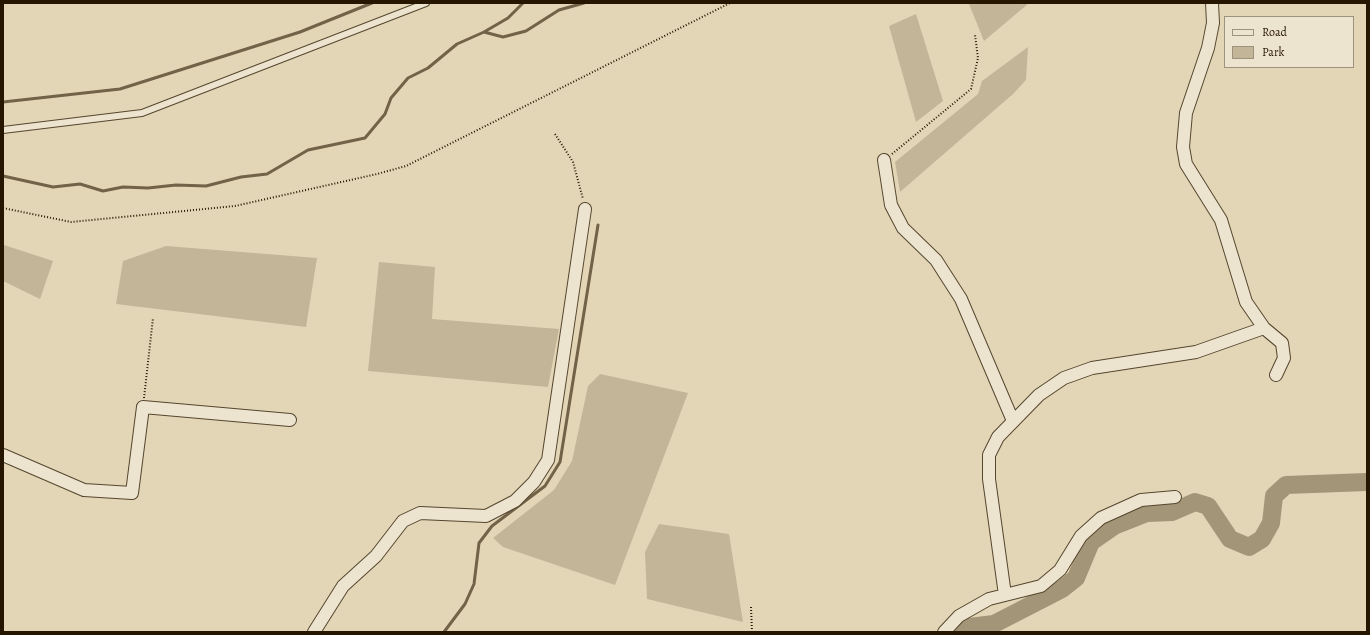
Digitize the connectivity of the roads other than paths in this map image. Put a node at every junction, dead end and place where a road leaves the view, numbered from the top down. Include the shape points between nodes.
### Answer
1 (426, 3) edge
2 (1212, 3) edge
3 (3, 130) edge
4 (884, 160) road end
5 (585, 209) road end
6 (1264, 328) junction
7 (1276, 375) dead end
8 (290, 420) dead end
9 (1013, 421) junction
10 (3, 455) edge
11 (1175, 497) dead end
12 (1005, 595) junction
13 (314, 632) edge
14 (944, 632) edge

1 - 3 lane via 142,113
2 - 6 street via 1213,23 1208,48 1186,113 1183,147 1186,164 1221,220 1246,302
4 - 9 street via 891,205 903,228 936,260 961,299
5 - 13 street via 548,460 534,482 515,501 486,516 420,512 402,521 376,556 343,586
6 - 7 street via 1282,343 1284,358
6 - 9 street via 1196,352 1092,368 1064,378 1039,395
8 - 10 street via 143,407 132,493 84,490
9 - 12 street via 998,437 989,455 989,479
11 - 12 street via 1141,500 1101,518 1081,536 1060,570 1051,578 1041,586
12 - 14 street via 989,598 959,616

